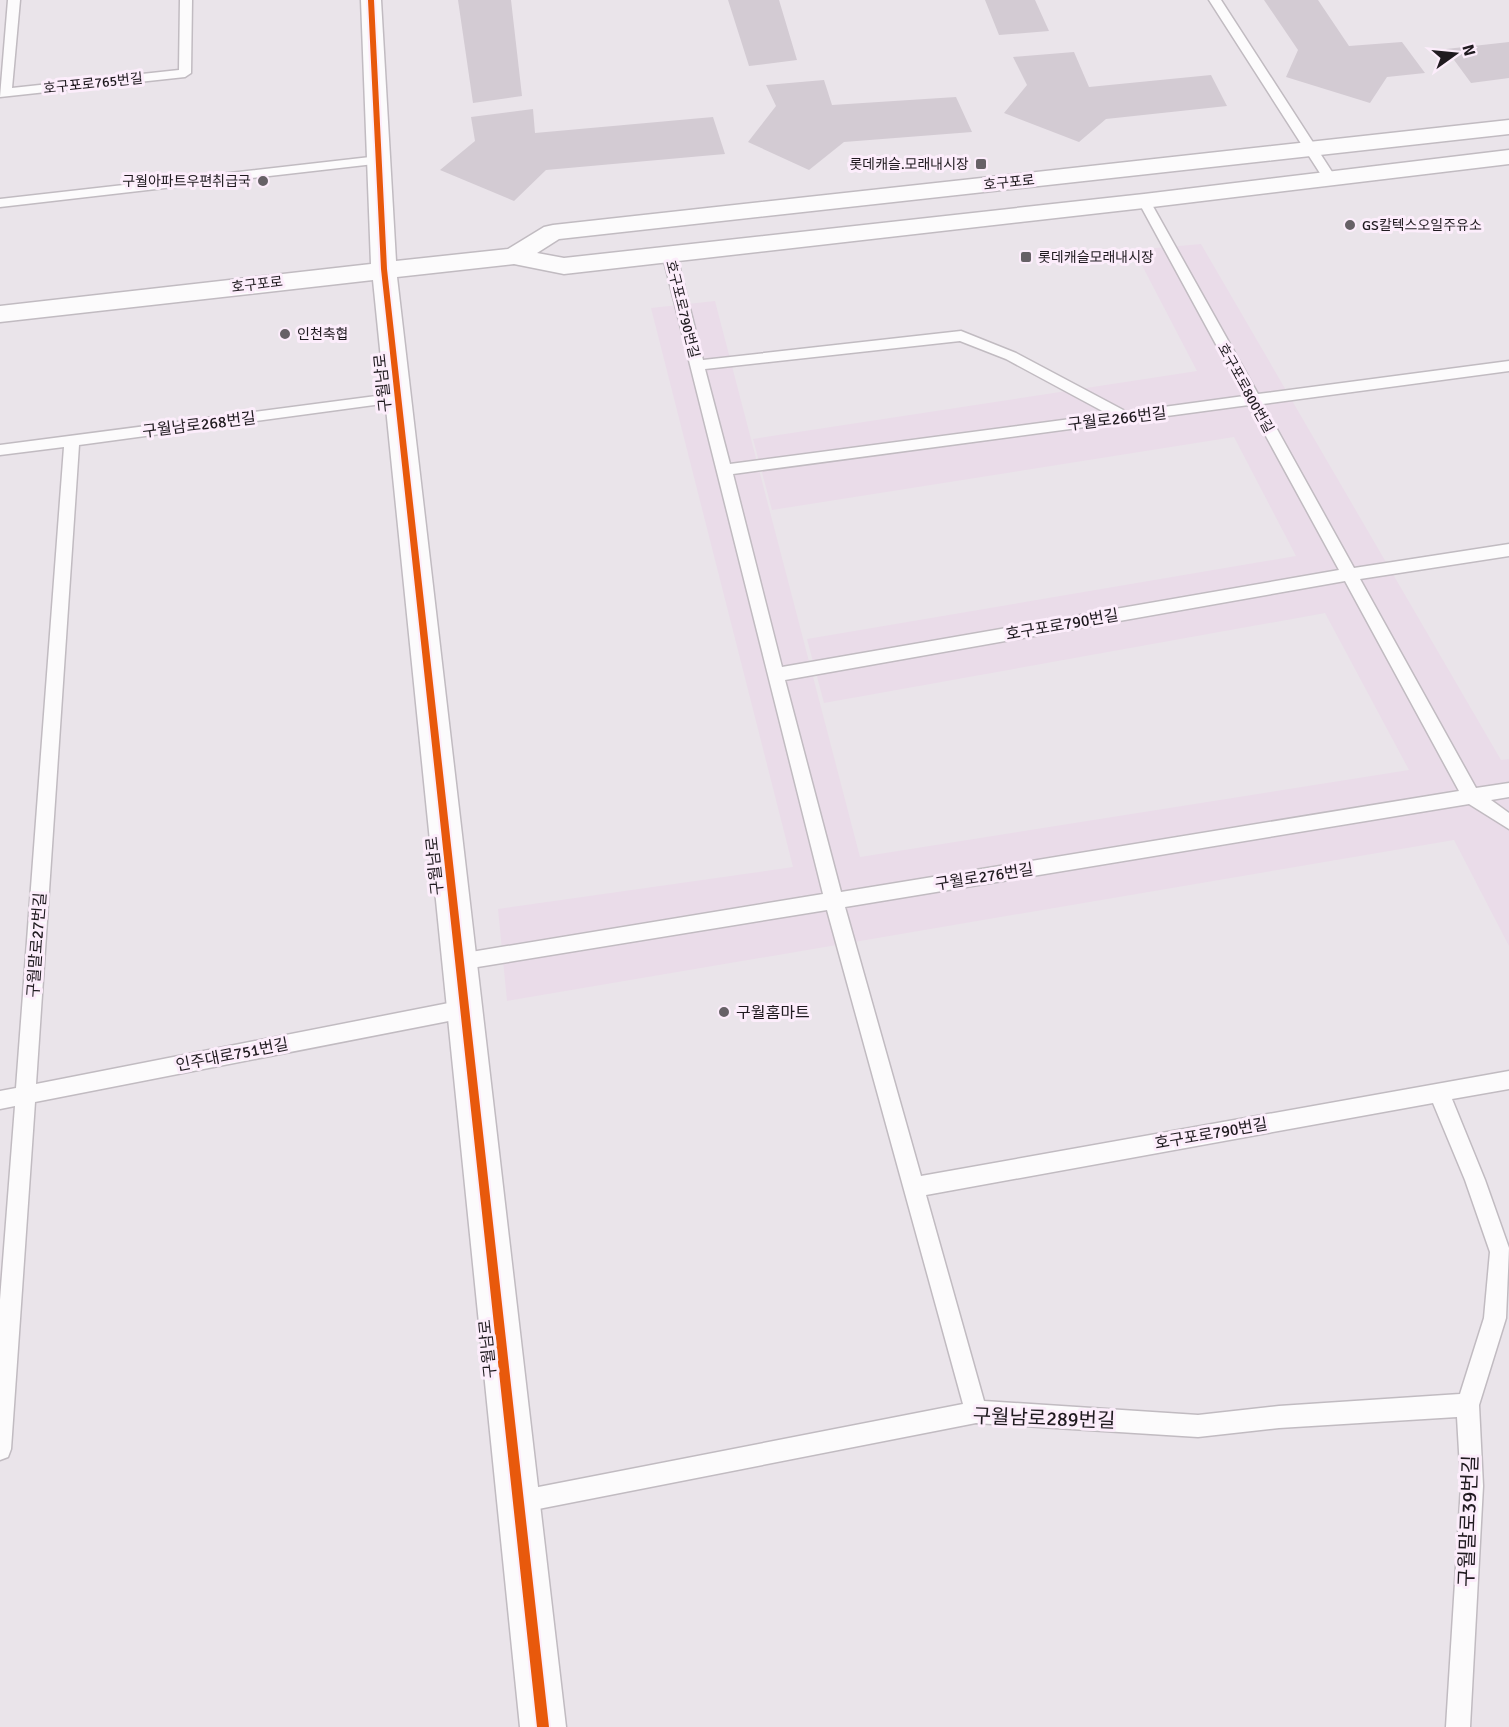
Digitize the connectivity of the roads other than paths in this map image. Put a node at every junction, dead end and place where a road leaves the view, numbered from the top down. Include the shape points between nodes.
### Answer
1 (14, 0) edge
2 (186, 0) edge
3 (371, 0) edge
4 (1215, 0) edge
5 (3, 93) edge
6 (1509, 127) edge
7 (1312, 148) junction
8 (1509, 157) edge
9 (379, 160) junction
10 (1330, 178) junction
11 (1144, 201) junction
12 (0, 203) edge
13 (669, 253) junction
14 (514, 256) junction
15 (384, 269) junction
16 (0, 314) edge
17 (698, 365) junction
18 (1509, 366) edge
19 (399, 398) junction
20 (1253, 400) junction
21 (1125, 417) junction
22 (72, 441) junction
23 (0, 450) edge
24 (724, 470) junction
25 (1509, 550) edge
26 (1349, 574) junction
27 (776, 675) junction
28 (1509, 790) edge
29 (1471, 796) junction
30 (1509, 822) edge
31 (835, 900) junction
32 (459, 962) junction
33 (464, 1009) junction
34 (1509, 1080) edge
35 (1439, 1093) junction
36 (25, 1095) junction
37 (0, 1100) edge
38 (914, 1186) junction
39 (1502, 1317) edge
40 (1468, 1405) junction
41 (976, 1412) junction
42 (0, 1449) edge
43 (519, 1502) junction
44 (543, 1727) edge
45 (1458, 1727) edge

1 - 5 lane
2 - 5 lane, 호구포로765번길 via 185,73
3 - 9 main road, 구월남로
4 - 7 lane
6 - 7 main road, 호구포로
7 - 10 lane
7 - 14 main road, 호구포로 via 553,232
8 - 10 main road, 호구포로
9 - 12 lane
9 - 15 main road, 구월남로
10 - 11 main road, 호구포로
11 - 13 main road, 호구포로
11 - 20 lane, 호구포로800번길
13 - 14 main road, 호구포로 via 564,266
13 - 17 lane, 호구포로790번길
14 - 15 main road, 호구포로
15 - 16 main road, 호구포로
15 - 19 main road, 구월남로
17 - 21 lane, 호구포로790번길 via 961,336 1011,356
17 - 24 lane, 호구포로790번길
18 - 20 lane, 구월로266번길
19 - 22 lane, 구월남로268번길
19 - 32 main road, 구월남로
20 - 21 lane, 구월로266번길
20 - 26 lane, 호구포로800번길
21 - 24 lane, 구월로266번길
22 - 23 lane, 구월남로268번길
22 - 36 lane, 구월말로27번길
24 - 27 lane, 호구포로790번길
25 - 26 lane
26 - 27 lane, 호구포로790번길
26 - 29 lane, 호구포로800번길
27 - 31 lane, 호구포로790번길
28 - 29 lane, 구월로276번길
29 - 30 lane, 호구포로800번길
29 - 31 lane, 구월로276번길
31 - 32 lane, 구월로276번길
31 - 38 lane, 호구포로790번길
32 - 33 main road, 구월남로
33 - 36 lane, 인주대로751번길
33 - 43 main road, 구월남로
34 - 35 lane, 호구포로790번길
35 - 38 lane, 호구포로790번길
35 - 39 lane, 구월말로39번길 via 1500,1252
36 - 37 lane, 인주대로751번길
36 - 42 lane, 구월말로27번길
38 - 41 lane, 호구포로790번길
39 - 40 lane, 구월말로39번길
40 - 41 lane, 구월남로289번길 via 1198,1426
40 - 45 lane, 구월말로39번길 via 1472,1486
41 - 43 lane, 구월남로289번길
43 - 44 main road, 구월남로

